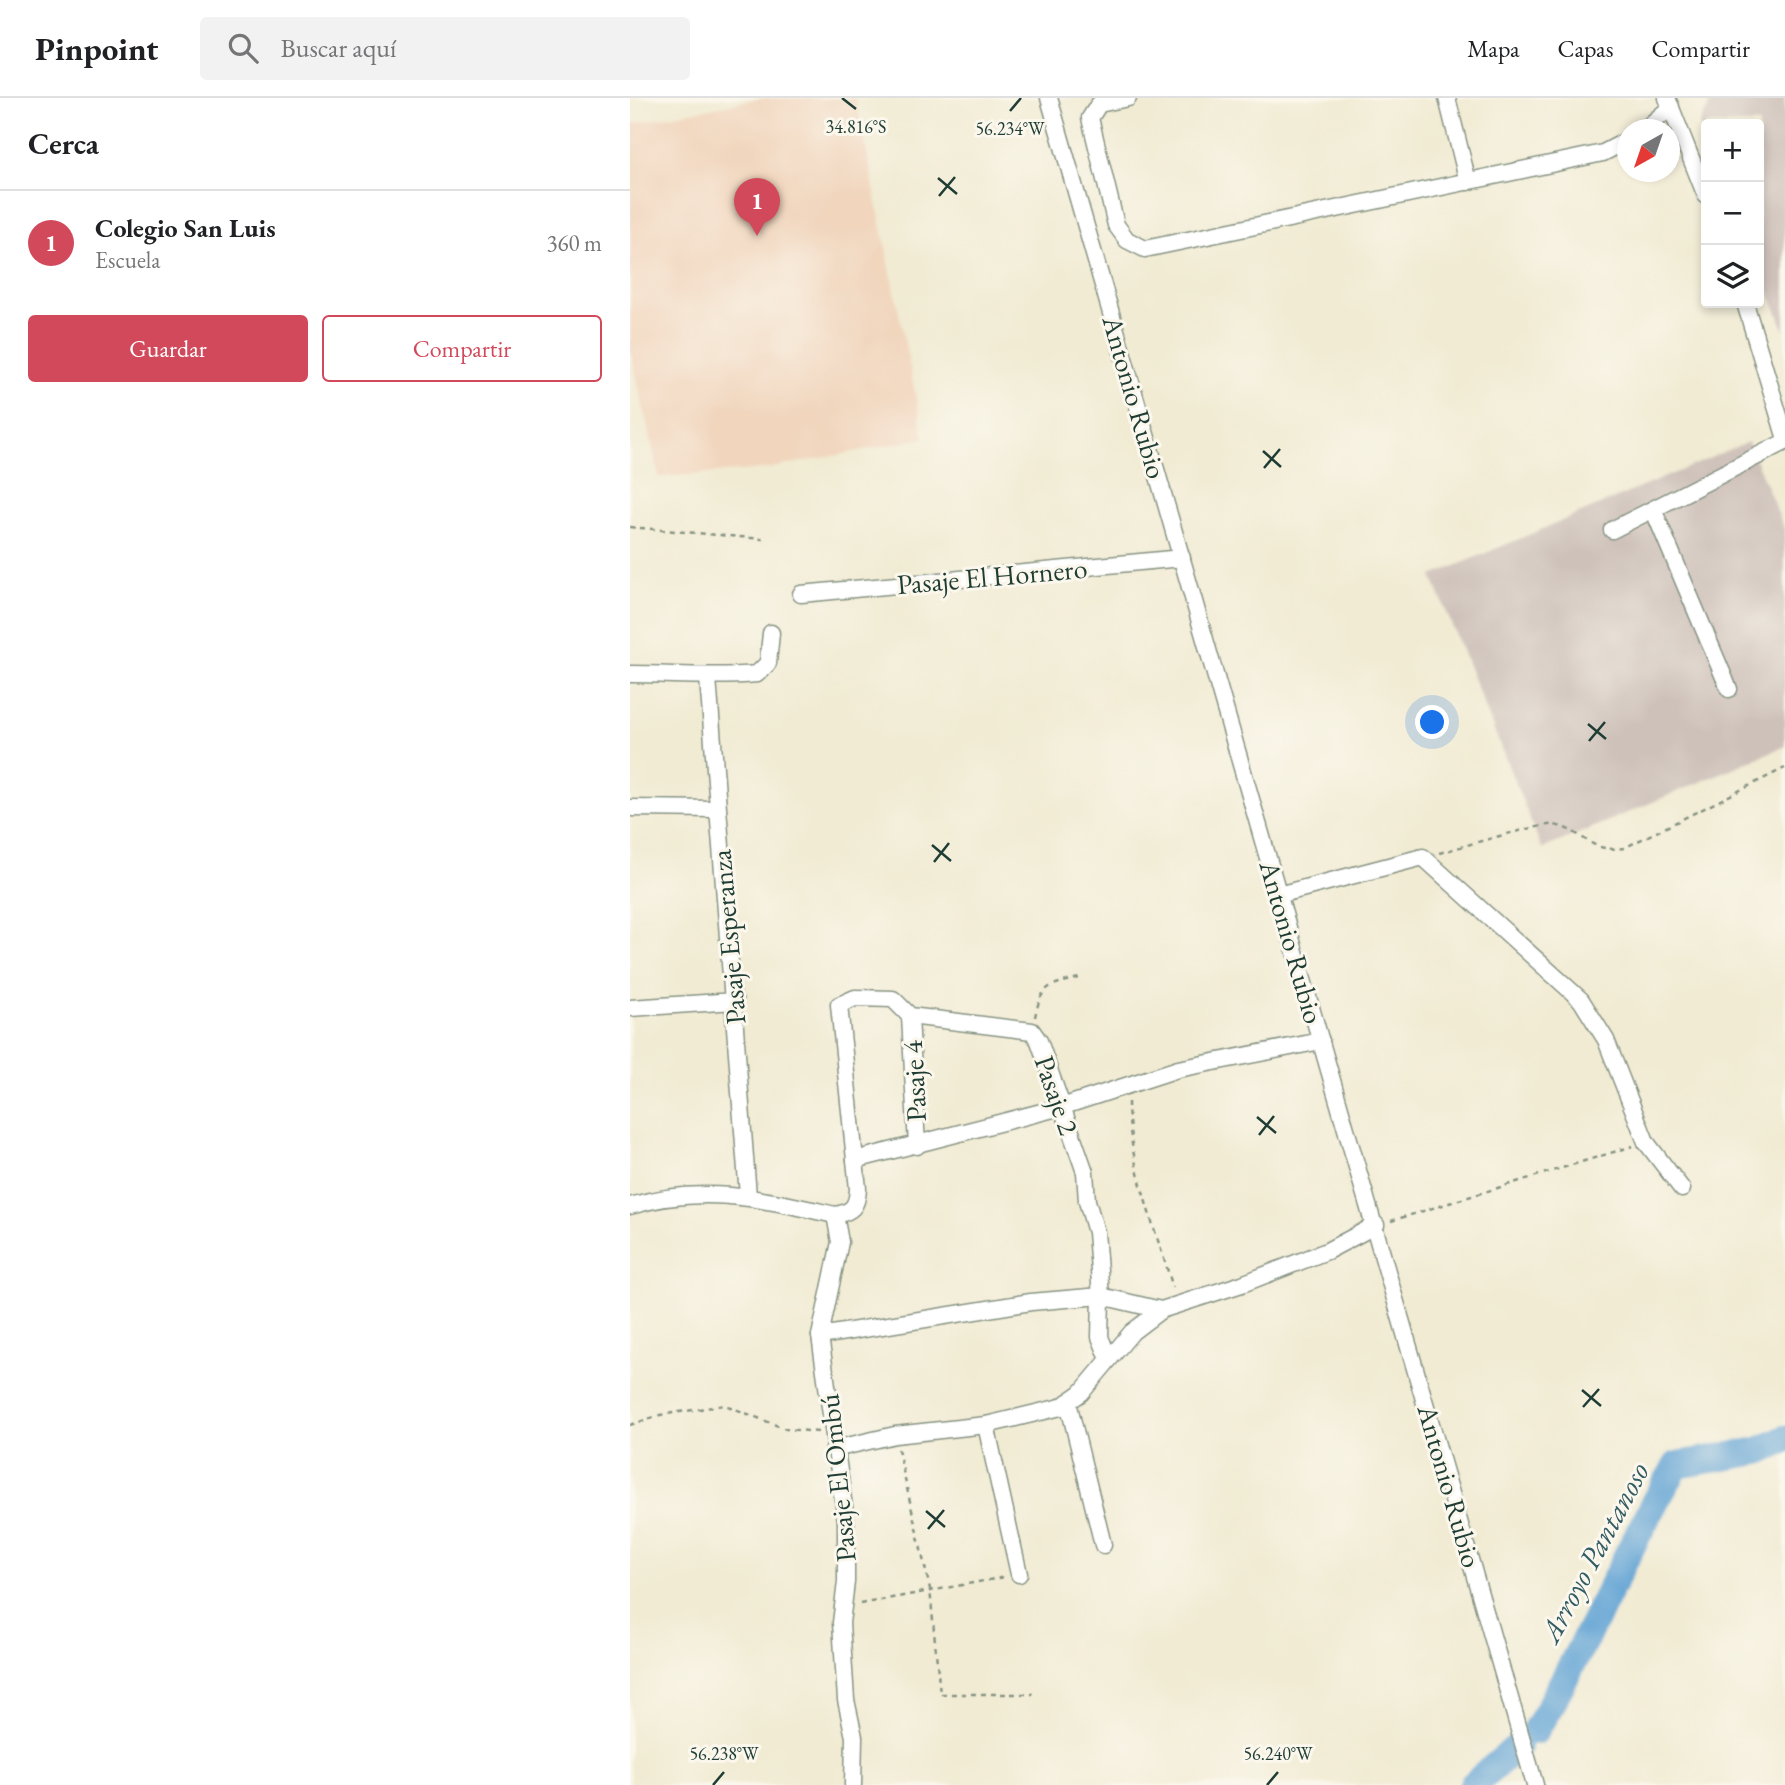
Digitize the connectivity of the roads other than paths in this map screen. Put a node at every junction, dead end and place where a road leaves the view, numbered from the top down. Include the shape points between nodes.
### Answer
1 (1049, 98) edge
2 (1128, 98) edge
3 (1447, 98) edge
4 (1669, 102) edge
5 (1654, 119) edge
6 (1617, 146) edge
7 (1468, 182) junction
8 (1701, 183) edge
9 (1747, 308) edge
10 (1785, 436) edge
11 (1785, 442) edge
12 (1653, 509) junction
13 (1612, 530) dead end
14 (1182, 558) junction
15 (801, 594) dead end
16 (771, 634) dead end
17 (630, 674) edge
18 (708, 678) junction
19 (1729, 689) dead end
20 (630, 808) edge
21 (716, 809) junction
22 (1278, 895) junction
23 (735, 1001) junction
24 (630, 1008) edge
25 (910, 1016) junction
26 (1321, 1041) junction
27 (1060, 1107) junction
28 (917, 1146) junction
29 (855, 1160) junction
30 (1682, 1189) dead end
31 (748, 1196) junction
32 (630, 1206) edge
33 (835, 1215) junction
34 (1376, 1225) junction
35 (1101, 1296) junction
36 (1161, 1310) junction
37 (820, 1336) junction
38 (1110, 1359) junction
39 (1068, 1402) junction
40 (986, 1425) junction
41 (833, 1441) junction
42 (1103, 1545) dead end
43 (1019, 1574) road end
44 (853, 1785) edge
45 (1535, 1785) edge

1 - 14 street, Antonio Rubio
2 - 7 street via 1099,104 1090,118 1116,225 1126,240 1145,249
3 - 7 street
4 - 5 street
4 - 8 street
6 - 7 street via 1603,153
9 - 10 street
11 - 12 street
12 - 13 street
12 - 19 street
14 - 15 street, Pasaje El Hornero
14 - 22 street, Antonio Rubio
16 - 18 street via 764,670
17 - 18 street
18 - 21 street, Pasaje Esperanza
20 - 21 street
21 - 23 street, Pasaje Esperanza
22 - 26 street, Antonio Rubio
22 - 30 street via 1423,857 1581,999 1606,1040 1646,1142
23 - 24 street
23 - 31 street, Pasaje Esperanza
25 - 27 street, Pasaje 2 via 1032,1031
25 - 28 street, Pasaje 4
25 - 29 street, Pasaje 2 via 893,999 855,998 839,1004
26 - 27 street via 1211,1061
26 - 34 street, Antonio Rubio
27 - 28 street
27 - 35 street, Pasaje 2 via 1084,1172 1096,1232
28 - 29 street
29 - 33 street via 858,1201 849,1213
31 - 32 street via 689,1193
31 - 33 street
33 - 37 street, Pasaje El Ombú via 840,1242
34 - 36 street via 1326,1251
34 - 45 street, Antonio Rubio
35 - 36 street
35 - 37 street via 1031,1302
35 - 38 street, Pasaje 2 via 1101,1337
36 - 38 street via 1132,1332
37 - 41 street, Pasaje El Ombú
38 - 39 street
39 - 40 street
39 - 42 street
40 - 41 street
40 - 43 street
41 - 44 street, Pasaje El Ombú via 846,1521 843,1608 846,1700 854,1737

